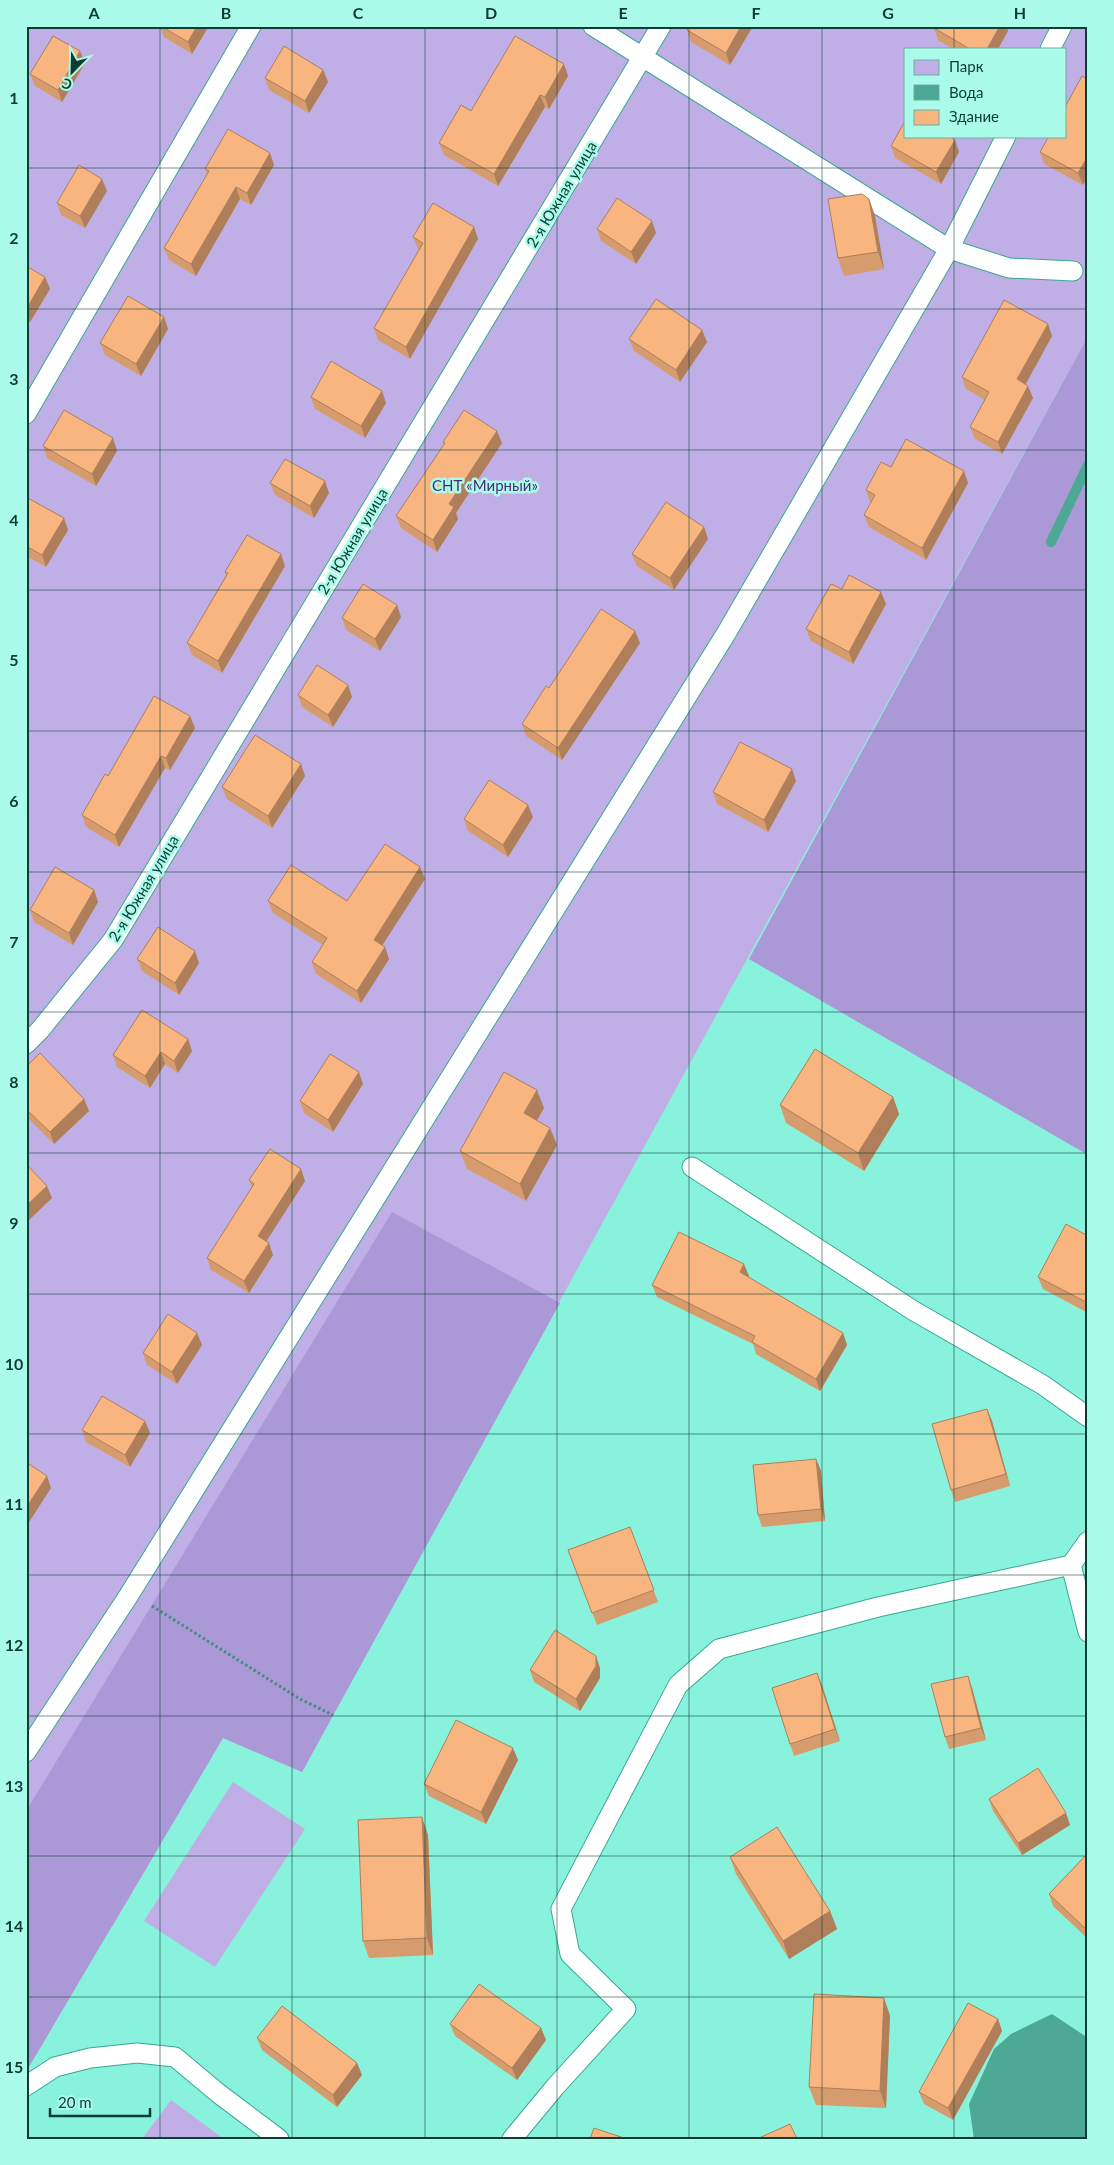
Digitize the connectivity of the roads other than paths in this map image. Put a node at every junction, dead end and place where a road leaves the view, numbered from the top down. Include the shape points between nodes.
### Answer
1 (251, 26) edge
2 (593, 26) edge
3 (661, 26) edge
4 (1062, 26) edge
5 (1051, 48) edge
6 (644, 57) junction
7 (1005, 138) edge
8 (948, 249) junction
9 (1073, 271) dead end
10 (26, 414) edge
11 (26, 1044) edge
12 (692, 1167) dead end
13 (1088, 1417) edge
14 (1088, 1541) edge
15 (1071, 1565) junction
16 (1088, 1632) edge
17 (26, 1752) edge
18 (26, 2086) edge
19 (279, 2139) edge
20 (512, 2139) edge

1 - 10 lane
2 - 6 lane
3 - 6 lane, 2-я Южная улица
4 - 5 lane
6 - 8 lane
6 - 11 lane, 2-я Южная улица via 113,940
7 - 8 lane
8 - 9 lane via 1009,268
8 - 17 lane via 727,632 129,1595
12 - 13 lane via 914,1312 1043,1385
14 - 15 lane
15 - 16 lane
15 - 20 lane via 878,1607 719,1649 678,1685 562,1909 570,1954 626,2009
18 - 19 lane via 55,2067 90,2058 136,2053 175,2057

